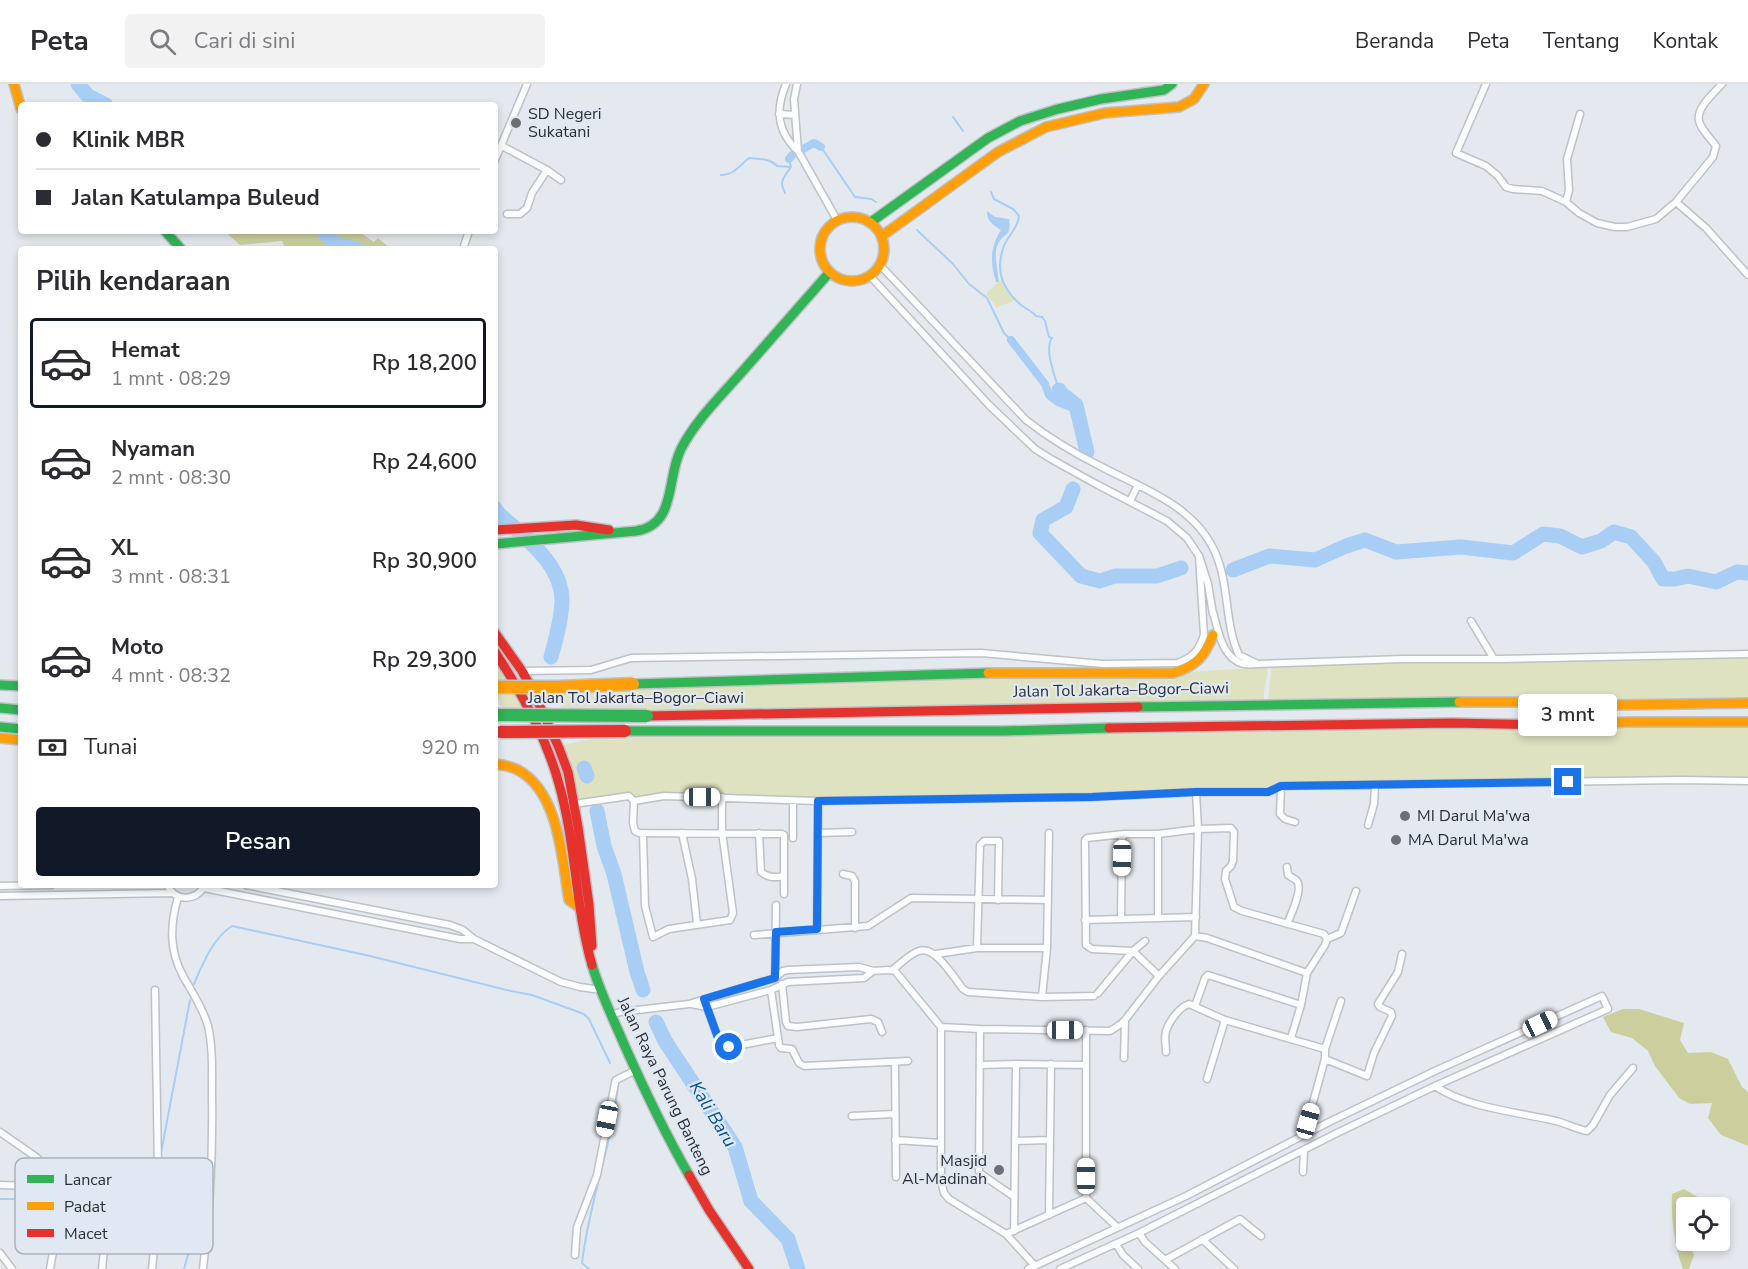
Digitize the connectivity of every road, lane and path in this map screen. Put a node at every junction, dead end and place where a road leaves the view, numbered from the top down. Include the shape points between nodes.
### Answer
1 (14, 84) edge
2 (528, 84) edge
3 (786, 84) edge
4 (797, 84) edge
5 (1172, 84) edge
6 (1486, 84) edge
7 (1722, 84) edge
8 (1203, 87) edge
9 (19, 102) edge
10 (779, 114) junction
11 (1580, 114) dead end
12 (795, 115) junction
13 (502, 146) junction
14 (798, 151) junction
15 (498, 154) edge
16 (547, 170) junction
17 (561, 180) dead end
18 (1566, 202) junction
19 (1677, 202) junction
20 (507, 214) dead end
21 (837, 220) junction
22 (871, 222) junction
23 (168, 234) edge
24 (882, 236) junction
25 (178, 246) edge
26 (880, 265) junction
27 (829, 273) junction
28 (1748, 275) edge
29 (870, 276) junction
30 (1138, 485) junction
31 (1131, 501) junction
32 (498, 530) edge
33 (626, 532) junction
34 (499, 543) edge
35 (1199, 556) junction
36 (1213, 612) junction
37 (1471, 621) dead end
38 (1213, 635) joint
39 (498, 637) edge
40 (1748, 654) edge
41 (498, 657) edge
42 (1494, 659) junction
43 (1258, 664) junction
44 (522, 671) junction
45 (0, 685) edge
46 (18, 686) edge
47 (498, 687) edge
48 (1748, 703) edge
49 (0, 708) edge
50 (18, 710) edge
51 (498, 715) edge
52 (1748, 722) edge
53 (0, 727) edge
54 (18, 729) edge
55 (498, 732) edge
56 (0, 738) edge
57 (18, 740) edge
58 (498, 764) edge
59 (1748, 781) edge
60 (1375, 785) junction
61 (1281, 786) junction
62 (1196, 792) junction
63 (722, 797) junction
64 (631, 799) junction
65 (793, 801) junction
66 (818, 801) junction
67 (579, 803) junction
68 (1295, 822) dead end
69 (1368, 825) dead end
70 (1198, 829) junction
71 (722, 832) junction
72 (852, 832) dead end
73 (643, 833) junction
74 (682, 833) junction
75 (759, 833) junction
76 (818, 833) junction
77 (1049, 833) dead end
78 (1125, 834) junction
79 (1158, 834) junction
80 (793, 838) dead end
81 (1287, 867) dead end
82 (843, 874) dead end
83 (784, 876) junction
84 (0, 886) edge
85 (18, 886) edge
86 (169, 888) edge
87 (203, 888) edge
88 (209, 888) edge
89 (261, 888) edge
90 (1356, 891) dead end
91 (784, 894) dead end
92 (175, 895) junction
93 (0, 896) edge
94 (980, 900) junction
95 (998, 900) junction
96 (1048, 900) junction
97 (776, 905) dead end
98 (584, 906) junction
99 (1158, 917) junction
100 (1196, 917) junction
101 (1121, 918) junction
102 (1085, 920) junction
103 (697, 924) junction
104 (1287, 924) junction
105 (855, 928) junction
106 (817, 929) junction
107 (776, 932) junction
108 (754, 935) dead end
109 (1195, 936) junction
110 (474, 939) junction
111 (1327, 939) junction
112 (1145, 941) dead end
113 (977, 948) junction
114 (1047, 948) junction
115 (1133, 951) junction
116 (936, 954) junction
117 (1402, 954) dead end
118 (892, 970) junction
119 (873, 971) junction
120 (1307, 973) junction
121 (1159, 976) junction
122 (775, 978) junction
123 (776, 987) junction
124 (155, 990) dead end
125 (601, 990) junction
126 (1042, 997) junction
127 (704, 999) junction
128 (1341, 1001) dead end
129 (686, 1004) junction
130 (1301, 1005) junction
131 (1195, 1006) junction
132 (707, 1007) junction
133 (615, 1014) junction
134 (1125, 1020) junction
135 (1225, 1020) junction
136 (941, 1027) junction
137 (980, 1029) junction
138 (1086, 1030) junction
139 (882, 1032) dead end
140 (778, 1038) junction
141 (1291, 1038) junction
142 (1325, 1049) junction
143 (1166, 1052) dead end
144 (1124, 1058) dead end
145 (1325, 1059) junction
146 (908, 1061) dead end
147 (895, 1062) junction
148 (1016, 1064) junction
149 (1051, 1064) junction
150 (980, 1065) junction
151 (1086, 1065) junction
152 (1634, 1068) dead end
153 (636, 1070) junction
154 (1207, 1078) dead end
155 (1435, 1086) junction
156 (895, 1114) junction
157 (852, 1116) dead end
158 (0, 1132) edge
159 (1304, 1135) junction
160 (895, 1140) junction
161 (1050, 1140) junction
162 (1015, 1141) junction
163 (941, 1143) junction
164 (1304, 1150) junction
165 (38, 1158) edge
166 (157, 1158) edge
167 (212, 1158) edge
168 (1303, 1172) dead end
169 (896, 1177) dead end
170 (0, 1185) edge
171 (15, 1185) edge
172 (1013, 1196) junction
173 (1186, 1196) junction
174 (1086, 1198) junction
175 (1191, 1208) junction
176 (1049, 1215) junction
177 (1117, 1227) junction
178 (1014, 1231) junction
179 (1139, 1233) junction
180 (1006, 1234) junction
181 (1261, 1236) dead end
182 (1202, 1239) junction
183 (1116, 1244) junction
184 (0, 1253) edge
185 (52, 1254) edge
186 (104, 1254) edge
187 (154, 1254) edge
188 (205, 1254) edge
189 (574, 1255) dead end
190 (1165, 1260) junction
191 (1031, 1268) edge
192 (12, 1269) edge
193 (50, 1269) edge
194 (102, 1269) edge
195 (152, 1269) edge
196 (203, 1269) edge
197 (749, 1269) edge
198 (1060, 1269) edge
199 (1138, 1269) edge
200 (1175, 1269) edge
201 (1234, 1269) edge

1 - 9 main road
2 - 13 street
3 - 10 street
4 - 12 street
5 - 22 main road via 1164,90 1101,99 1020,121 988,138
6 - 18 street via 1456,153 1486,166 1506,187 1542,191
7 - 19 street via 1699,114 1702,127 1716,146 1713,157
8 - 24 main road via 1190,102 1179,107 1105,113 1046,127 998,152
10 - 12 street
10 - 14 street via 781,126
11 - 18 street via 1567,159
12 - 14 street
13 - 15 street
13 - 16 street
14 - 21 street
16 - 17 street
16 - 20 street via 527,208 520,214
18 - 19 street via 1597,223 1627,227 1656,219
19 - 28 street
21 - 22 main road via 854,217
21 - 27 main road via 824,232 819,249
22 - 24 main road
23 - 25 main road
24 - 26 main road via 884,256
26 - 29 main road
26 - 30 street via 1026,420 1056,442
27 - 29 main road via 848,282
27 - 33 main road via 695,425 675,465 667,506 658,521 648,529
29 - 31 street via 1019,435 1051,459
30 - 31 street
30 - 43 street via 1168,500 1197,524 1215,550 1224,576 1233,642 1239,655
31 - 35 street via 1167,521 1187,538
32 - 33 main road via 576,525
33 - 34 main road
35 - 36 street
35 - 44 street via 1204,635 1196,653 1177,663 1103,664 981,653 632,658 591,670
36 - 38 street
36 - 43 street via 1222,643 1231,656 1242,664
37 - 42 street
38 - 47 main road, bridge via 1199,661 1173,673 962,673
39 - 44 main road, Jalan Raya Parung Banteng
40 - 42 street
41 - 98 main road, Jalan Raya Parung Banteng via 522,697 556,773
42 - 43 street
44 - 67 main road, Jalan Raya Parung Banteng via 559,748
45 - 46 main road
48 - 51 main road, Jalan Tol Jakarta–Bogor–Ciawi, bridge via 1549,706 1522,702 1396,702 647,716
49 - 50 main road
52 - 55 main road, Jalan Tol Jakarta–Bogor–Ciawi, bridge via 1004,731
53 - 54 main road
56 - 57 main road
58 - 98 main road via 526,775 537,785 550,807 557,832 569,900
59 - 60 street
60 - 61 street
60 - 69 street
61 - 62 street via 1268,792
61 - 68 street via 1280,814
62 - 66 street
62 - 70 street
63 - 64 street
63 - 65 street
63 - 71 street
64 - 67 street
64 - 73 street via 635,831
65 - 66 street
65 - 80 street
66 - 76 street
67 - 98 main road, Jalan Raya Parung Banteng
70 - 79 street
70 - 100 street
70 - 104 street via 1233,830 1233,861 1225,879 1234,907
71 - 74 street
71 - 75 street
71 - 103 street via 733,917
72 - 76 street
73 - 74 street
73 - 103 street via 645,906 653,937 669,929
74 - 103 street
75 - 83 street via 761,872 777,878
75 - 83 street via 784,835
76 - 106 street
77 - 96 street
78 - 79 street
78 - 101 street
78 - 102 street via 1084,840
79 - 99 street
81 - 104 street via 1288,875 1299,884
82 - 105 street via 855,880
83 - 91 street
84 - 85 street
86 - 92 street
87 - 92 street via 195,896
88 - 110 street
89 - 110 street via 450,925
90 - 111 street via 1341,933
92 - 93 street
92 - 167 street via 172,944 182,974 208,1025
94 - 95 street
94 - 95 street via 980,845 998,840
94 - 105 street via 911,898 868,926
94 - 113 street
95 - 96 street
96 - 114 street
97 - 107 street
98 - 125 main road, Jalan Raya Parung Banteng
99 - 100 street
99 - 101 street
100 - 109 street
101 - 102 street
102 - 115 street via 1089,948
104 - 111 street via 1324,934
105 - 106 street
106 - 107 street
107 - 108 street
107 - 122 street
109 - 120 street
109 - 121 street
110 - 125 street via 561,981
111 - 120 street
112 - 115 street
113 - 114 street
113 - 116 street
114 - 126 street
115 - 121 street
115 - 126 street via 1096,995
116 - 118 street via 920,950
116 - 126 street via 966,992
117 - 145 street via 1398,972 1378,1004 1392,1015 1367,1076
118 - 119 street
118 - 136 street
119 - 122 street via 859,967 788,970
119 - 123 street via 864,978 794,982
120 - 130 street
121 - 134 street
122 - 123 street
122 - 127 street
123 - 132 street
123 - 139 street via 788,1026 871,1019 878,1022
123 - 140 street
124 - 166 street
125 - 133 main road, Jalan Raya Parung Banteng
127 - 129 street
127 - 132 street
128 - 142 street
129 - 132 street
129 - 133 street
130 - 131 street via 1208,975
130 - 141 street
131 - 135 street
131 - 143 street via 1183,1006 1172,1021 1166,1035
132 - 140 street via 725,1048
133 - 153 main road, Jalan Raya Parung Banteng
134 - 138 street via 1107,1031
134 - 144 street
135 - 141 street
135 - 154 street
136 - 137 street
136 - 163 street
137 - 138 street
137 - 150 street
138 - 151 street
140 - 147 street via 779,1046 792,1049 804,1066
141 - 142 street
142 - 145 street
145 - 159 street
146 - 147 street
147 - 156 street
148 - 149 street
148 - 150 street
148 - 162 street
149 - 151 street
149 - 161 street
150 - 172 street via 979,1171
151 - 174 street
152 - 155 street via 1586,1131 1449,1096
153 - 189 street via 616,1080 597,1175 577,1227
153 - 197 main road, Jalan Raya Parung Banteng via 697,1190
155 - 159 street via 1608,1009 1602,996
155 - 164 street
156 - 157 street
156 - 160 street
158 - 165 street
159 - 173 street
160 - 163 street
160 - 169 street
161 - 162 street
161 - 176 street
162 - 172 street
163 - 180 street via 941,1185 945,1195
164 - 168 street
164 - 175 street
170 - 171 street
172 - 178 street
173 - 175 street
173 - 177 street
174 - 176 street
174 - 177 street
175 - 179 street
176 - 178 street
177 - 191 street
178 - 180 street
179 - 183 street
179 - 190 street
180 - 191 street
181 - 182 street via 1239,1219
182 - 190 street
182 - 201 street
183 - 198 street
183 - 199 street
184 - 192 street
185 - 193 street
186 - 194 street
187 - 195 street
188 - 196 street
190 - 200 street

